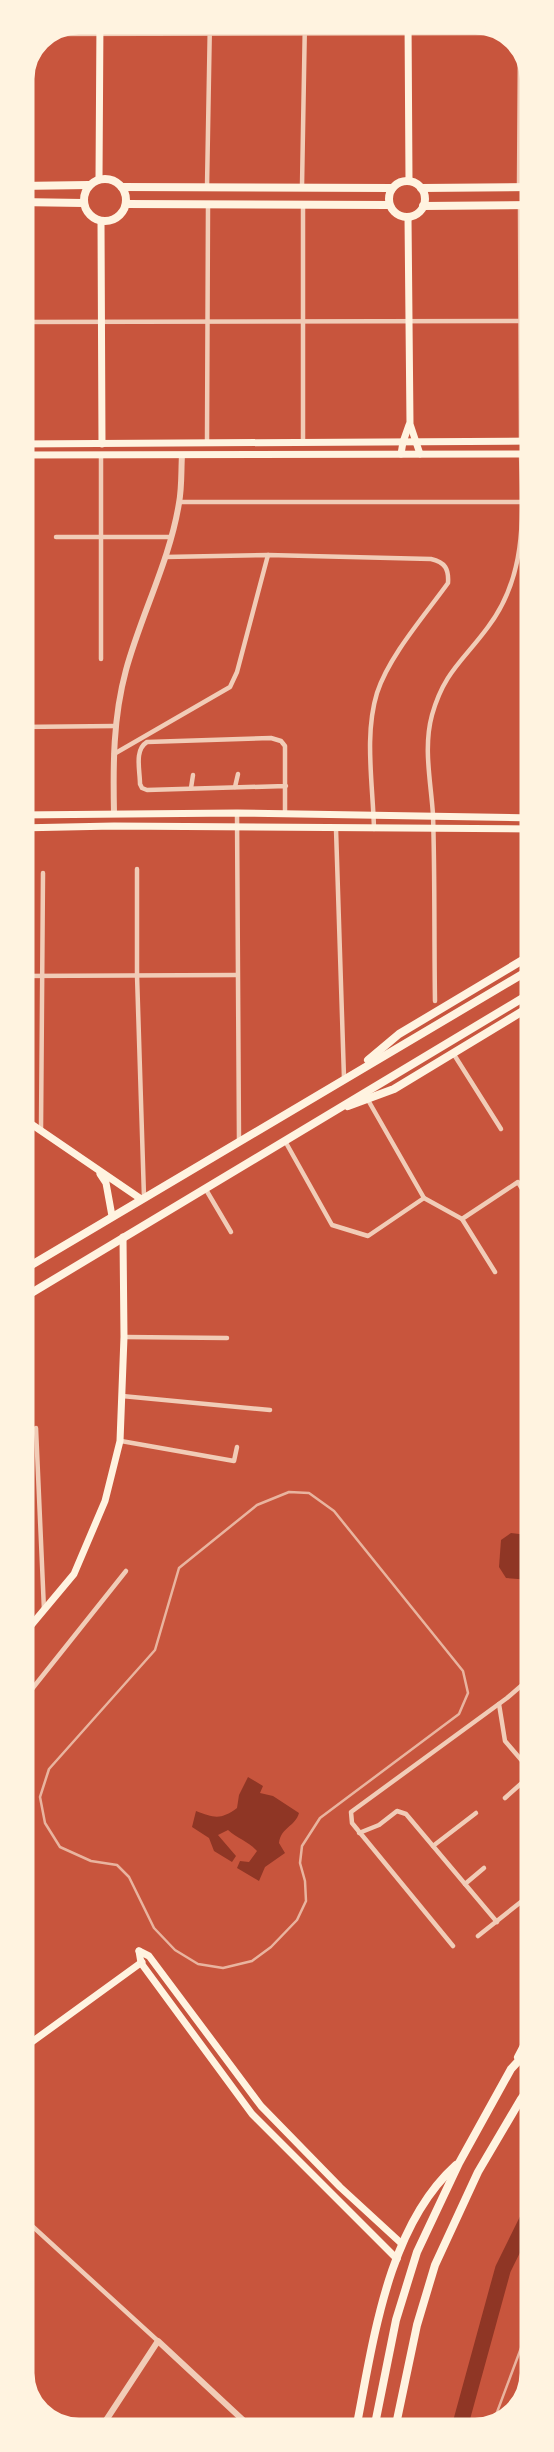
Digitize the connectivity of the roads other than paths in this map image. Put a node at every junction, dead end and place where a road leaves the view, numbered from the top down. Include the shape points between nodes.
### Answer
1 (100, 30) edge
2 (209, 30) edge
3 (304, 30) edge
4 (304, 33) junction
5 (408, 33) junction
6 (492, 33) edge
7 (60, 34) edge
8 (100, 34) junction
9 (209, 34) junction
10 (520, 58) edge
11 (99, 179) junction
12 (409, 181) junction
13 (89, 185) junction
14 (30, 186) edge
15 (302, 186) junction
16 (122, 187) junction
17 (207, 187) junction
18 (519, 187) junction
19 (524, 187) edge
20 (392, 188) junction
21 (421, 188) junction
22 (30, 202) edge
23 (83, 203) junction
24 (126, 204) junction
25 (389, 205) junction
26 (208, 206) junction
27 (303, 206) junction
28 (423, 206) junction
29 (520, 206) junction
30 (524, 206) edge
31 (408, 217) junction
32 (101, 221) junction
33 (520, 321) junction
34 (524, 321) edge
35 (30, 322) edge
36 (101, 322) junction
37 (208, 322) junction
38 (303, 322) junction
39 (408, 322) junction
40 (410, 424) junction
41 (521, 441) joint
42 (402, 442) junction
43 (417, 442) junction
44 (207, 443) junction
45 (303, 443) junction
46 (30, 444) edge
47 (102, 444) junction
48 (401, 454) junction
49 (420, 454) junction
50 (521, 454) joint
51 (101, 455) junction
52 (182, 455) junction
53 (30, 456) edge
54 (179, 502) junction
55 (523, 502) junction
56 (56, 537) dead end
57 (101, 537) junction
58 (171, 537) junction
59 (268, 555) junction
60 (164, 557) junction
61 (101, 659) dead end
62 (116, 726) junction
63 (30, 727) edge
64 (113, 755) junction
65 (238, 774) dead end
66 (192, 775) dead end
67 (286, 786) junction
68 (235, 787) junction
69 (191, 788) junction
70 (114, 813) junction
71 (237, 813) junction
72 (285, 814) junction
73 (325, 814) junction
74 (524, 814) edge
75 (30, 815) edge
76 (374, 815) junction
77 (433, 815) junction
78 (114, 826) junction
79 (30, 828) edge
80 (433, 828) junction
81 (237, 829) junction
82 (326, 829) junction
83 (336, 829) junction
84 (374, 829) junction
85 (524, 829) edge
86 (137, 869) dead end
87 (43, 873) dead end
88 (524, 959) edge
89 (513, 966) junction
90 (524, 971) edge
91 (524, 973) edge
92 (137, 975) junction
93 (237, 975) junction
94 (30, 976) edge
95 (43, 976) junction
96 (524, 998) edge
97 (435, 1001) dead end
98 (524, 1011) edge
99 (453, 1053) junction
100 (347, 1077) junction
101 (368, 1100) junction
102 (335, 1111) junction
103 (30, 1122) edge
104 (41, 1129) junction
105 (501, 1129) dead end
106 (284, 1140) junction
107 (239, 1141) junction
108 (98, 1170) junction
109 (205, 1187) junction
110 (524, 1192) edge
111 (143, 1198) junction
112 (424, 1198) junction
113 (112, 1216) junction
114 (463, 1219) junction
115 (231, 1232) dead end
116 (123, 1237) junction
117 (30, 1266) edge
118 (495, 1272) dead end
119 (30, 1294) edge
120 (124, 1337) junction
121 (227, 1338) dead end
122 (122, 1396) junction
123 (270, 1410) dead end
124 (36, 1428) dead end
125 (120, 1441) junction
126 (237, 1447) dead end
127 (126, 1571) dead end
128 (44, 1611) junction
129 (30, 1624) edge
130 (524, 1683) edge
131 (32, 1689) edge
132 (499, 1704) junction
133 (524, 1763) edge
134 (524, 1783) edge
135 (505, 1798) dead end
136 (476, 1813) dead end
137 (359, 1833) junction
138 (433, 1846) junction
139 (484, 1868) dead end
140 (465, 1884) junction
141 (524, 1900) edge
142 (497, 1922) junction
143 (478, 1936) dead end
144 (453, 1946) dead end
145 (141, 1963) junction
146 (30, 2043) edge
147 (524, 2045) edge
148 (524, 2055) edge
149 (511, 2069) junction
150 (524, 2095) edge
151 (261, 2106) junction
152 (251, 2114) junction
153 (459, 2163) junction
154 (30, 2224) edge
155 (402, 2244) junction
156 (397, 2259) junction
157 (158, 2341) junction
158 (105, 2422) edge
159 (245, 2422) edge
160 (357, 2422) edge
161 (375, 2422) edge
162 (397, 2422) edge

1 - 8 main road
2 - 9 street
3 - 4 street
4 - 5 street
4 - 9 street
4 - 15 street
5 - 6 street
5 - 12 main road
7 - 8 street
8 - 9 street
8 - 11 main road
9 - 17 street
10 - 18 street
11 - 13 main road
11 - 16 main road via 112,179
12 - 20 main road
12 - 21 main road
13 - 14 main road
13 - 23 main road
15 - 17 main road
15 - 20 main road
16 - 17 main road
16 - 24 main road
18 - 19 main road
18 - 21 main road
20 - 25 main road
21 - 28 main road
22 - 23 main road
23 - 32 main road via 89,215
24 - 26 main road
24 - 32 main road via 119,216
25 - 27 main road
25 - 31 main road via 395,213
26 - 27 main road
26 - 37 street
27 - 38 street
28 - 29 main road
28 - 31 main road
29 - 30 main road
29 - 33 street
31 - 39 main road
32 - 36 main road
33 - 34 street
33 - 39 street
33 - 41 street
35 - 36 street
36 - 37 street
36 - 47 main road
37 - 38 street
37 - 44 street
38 - 39 street
38 - 45 street
39 - 40 main road
40 - 42 main road
40 - 43 main road
41 - 43 main road
42 - 43 main road
42 - 45 main road
42 - 48 main road
43 - 49 main road
44 - 45 main road
44 - 47 main road
46 - 47 main road
48 - 49 main road
48 - 52 main road
49 - 50 main road
50 - 55 street
51 - 52 main road
51 - 53 main road
51 - 57 street
52 - 54 street
54 - 55 street
54 - 58 street
55 - 77 street via 522,547 510,589 489,627 442,684 431,718 427,754
56 - 57 street
57 - 58 street
57 - 61 street
58 - 60 street
59 - 60 street
59 - 64 street via 230,687
59 - 76 street via 431,559 446,566 448,583 386,671 377,693 371,742
60 - 62 street via 126,670
62 - 63 street
62 - 64 street
64 - 70 street
65 - 68 street
66 - 69 street
67 - 68 street
67 - 69 street via 285,746 271,738 147,741 141,745 142,788
67 - 72 street
68 - 69 street
70 - 71 main road
70 - 75 main road
70 - 78 main road
71 - 72 main road
71 - 81 street
72 - 73 main road
73 - 76 main road
73 - 82 main road
74 - 77 main road
76 - 77 main road
76 - 84 street
77 - 80 street
78 - 79 main road
78 - 81 main road
80 - 84 main road
80 - 85 main road
80 - 97 street
81 - 82 main road
81 - 93 street
82 - 83 main road
83 - 84 main road
83 - 100 street
86 - 92 street
87 - 95 street
88 - 89 main road
89 - 90 main road
89 - 100 main road via 399,1034
91 - 100 main road
92 - 93 street
92 - 95 street
92 - 111 street
93 - 107 street
94 - 95 street
95 - 104 street
96 - 102 main road
98 - 99 main road
99 - 101 main road via 394,1090
99 - 105 street
100 - 107 main road
101 - 102 main road
101 - 112 street
102 - 106 main road
103 - 104 main road
104 - 108 main road
106 - 109 main road
106 - 112 street via 332,1225 368,1236
107 - 111 main road
108 - 111 main road
108 - 113 main road via 106,1183
109 - 115 street
109 - 116 main road
110 - 114 street via 518,1182
111 - 113 main road
112 - 114 street
113 - 117 main road
114 - 118 street
116 - 119 main road
116 - 120 main road
120 - 121 street
120 - 122 main road
122 - 123 street
122 - 125 main road
124 - 128 street
125 - 126 street via 233,1461
125 - 128 main road via 106,1501 90,1540 74,1574
127 - 131 street
128 - 129 main road
130 - 132 street
132 - 133 street via 505,1741
132 - 137 street via 351,1812
134 - 135 street
136 - 138 street
137 - 138 street via 397,1811 406,1814
137 - 144 street
138 - 140 street
139 - 140 street
140 - 142 street
141 - 142 street
142 - 143 street
145 - 146 main road
145 - 151 main road via 139,1951 149,1956
145 - 152 main road
147 - 149 main road
148 - 149 main road
149 - 153 main road
150 - 162 main road via 478,2172 435,2265
151 - 152 main road
151 - 155 main road
152 - 156 main road
153 - 155 main road via 426,2198
153 - 161 main road via 417,2252 396,2320
154 - 157 street
155 - 156 main road
156 - 160 main road via 379,2315
157 - 158 street
157 - 159 street

